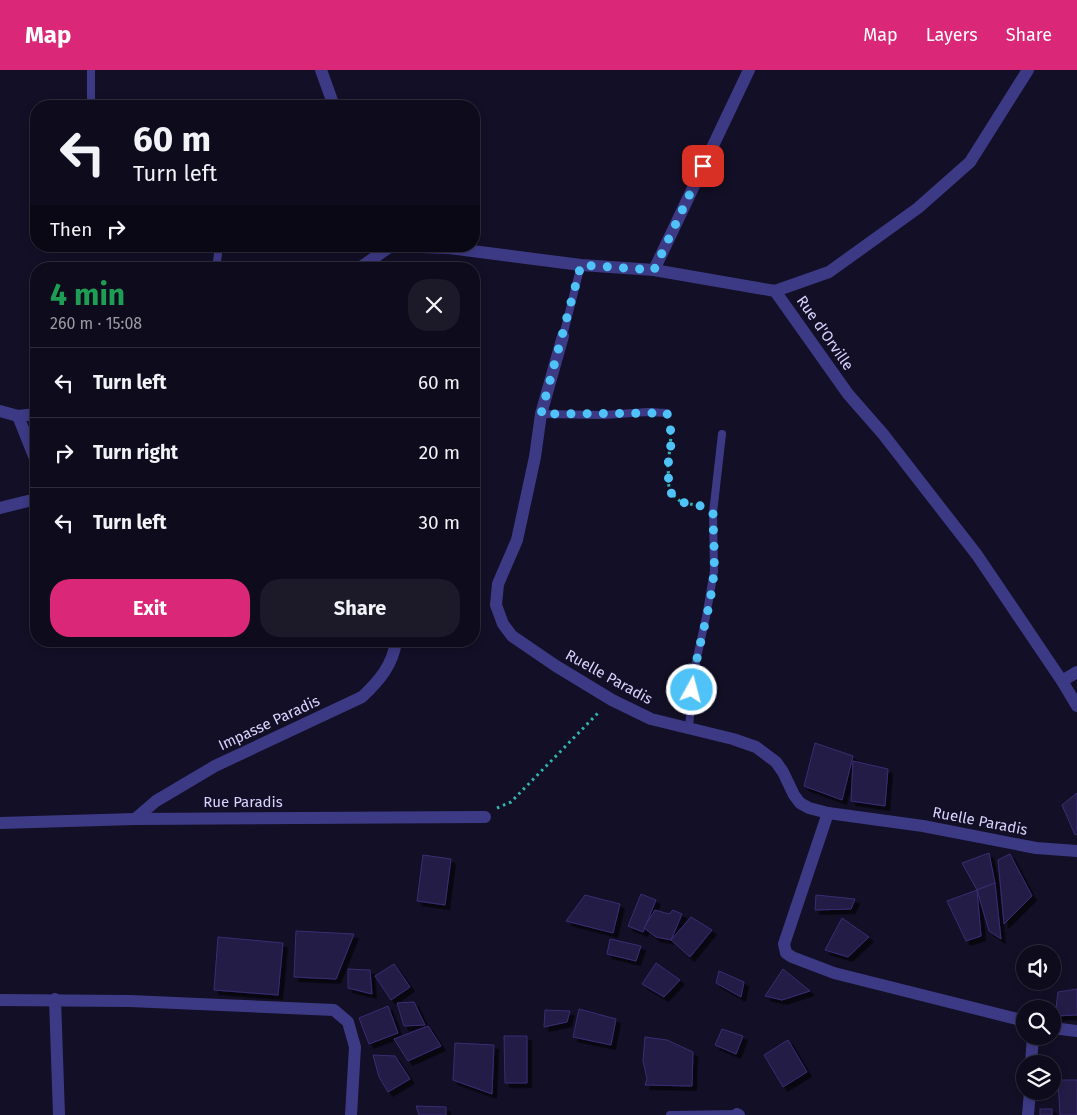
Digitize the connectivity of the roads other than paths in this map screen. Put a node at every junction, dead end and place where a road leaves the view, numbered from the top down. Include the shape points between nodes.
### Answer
1 (91, 70) edge
2 (321, 70) edge
3 (749, 70) edge
4 (1028, 70) edge
5 (91, 100) edge
6 (332, 100) edge
7 (382, 252) edge
8 (479, 252) edge
9 (368, 262) edge
10 (581, 265) junction
11 (654, 270) junction
12 (776, 291) junction
13 (563, 336) joint
14 (0, 411) edge
15 (667, 413) road end
16 (541, 414) junction
17 (30, 415) edge
18 (18, 416) junction
19 (722, 434) dead end
20 (30, 446) edge
21 (30, 500) edge
22 (0, 508) edge
23 (395, 647) edge
24 (1077, 672) edge
25 (1062, 680) junction
26 (1077, 706) edge
27 (689, 728) junction
28 (828, 813) junction
29 (486, 817) road end
30 (135, 819) junction
31 (0, 822) edge
32 (1077, 851) edge
33 (55, 999) junction
34 (0, 1000) edge
35 (1016, 1020) edge
36 (1061, 1029) edge
37 (1077, 1031) edge
38 (1029, 1100) edge
39 (738, 1114) edge
40 (59, 1115) edge
41 (351, 1115) edge
42 (670, 1115) edge
43 (1028, 1115) edge

1 - 5 lane
2 - 6 street
3 - 11 street
4 - 12 street via 970,162 918,208 829,272
7 - 9 street
8 - 10 street, Rue d'Orville
10 - 11 street, Rue d'Orville
10 - 13 lane, Ruelle Paradis
11 - 12 street, Rue d'Orville
12 - 25 street, Rue d'Orville via 848,394 977,554
13 - 16 street, Ruelle Paradis
14 - 18 street
15 - 16 lane
16 - 27 street, Ruelle Paradis via 517,540 498,584 496,606 504,624 512,636 612,700 651,719
17 - 18 street
18 - 20 street
19 - 27 lane via 713,513 714,571 694,671
21 - 22 street
23 - 30 street, Impasse Paradis via 383,675 362,697 215,766 156,801
24 - 25 street
25 - 26 street, Rue d'Orville
27 - 28 street, Ruelle Paradis via 756,747 776,762 800,804
28 - 32 street, Ruelle Paradis via 923,826 1036,848
28 - 35 street via 784,944 786,953 834,973
29 - 30 street, Rue Paradis
30 - 31 street, Rue Paradis
33 - 34 street
33 - 40 street
33 - 41 street via 334,1010 348,1022 355,1046
36 - 37 street
38 - 43 street
39 - 42 lane

